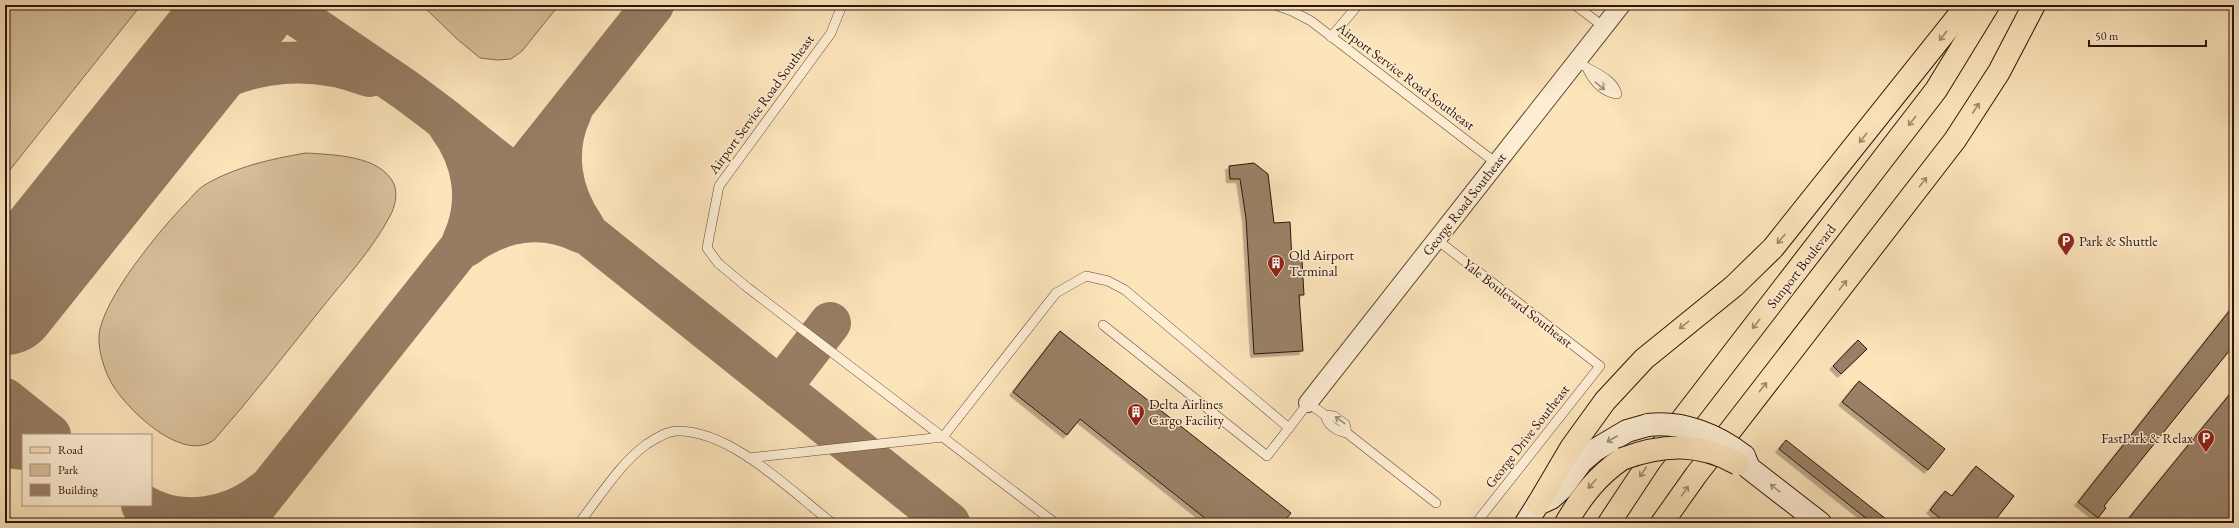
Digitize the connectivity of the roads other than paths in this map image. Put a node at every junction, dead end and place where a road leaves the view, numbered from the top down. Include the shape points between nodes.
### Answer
1 (842, 5) edge
2 (1275, 5) edge
3 (1358, 5) edge
4 (1575, 5) edge
5 (1621, 5) edge
6 (1967, 5) edge
7 (1988, 5) edge
8 (2034, 5) edge
9 (1604, 27) junction
10 (1331, 37) junction
11 (1496, 163) junction
12 (1436, 239) junction
13 (1104, 325) dead end
14 (1600, 366) joint
15 (1308, 403) junction
16 (1289, 428) junction
17 (943, 437) junction
18 (749, 458) junction
19 (1744, 463) junction
20 (1436, 503) dead end
21 (1538, 504) junction
22 (1805, 516) edge
23 (579, 523) edge
24 (832, 523) edge
25 (1055, 523) edge
26 (1476, 523) edge
27 (1526, 523) edge
28 (1566, 523) edge
29 (1609, 523) edge
30 (1662, 523) edge
31 (1820, 523) edge

1 - 17 lane, Airport Service Road Southeast via 831,33 719,186 706,248 718,263
2 - 10 lane, Airport Service Road Southeast via 1301,15
3 - 10 lane
4 - 9 lane
5 - 9 street, George Road Southeast
6 -> 21 main road via 1773,248 1734,286 1644,360 1605,401 1571,448
7 -> 29 main road, Sunport Boulevard via 1936,90 1650,461
30 -> 8 main road via 1696,474 1955,140 1999,72
9 - 11 street, George Road Southeast via 1583,65
10 - 11 lane, Airport Service Road Southeast
11 - 12 street, George Road Southeast
12 - 14 lane, Yale Boulevard Southeast
12 - 15 street, George Road Southeast
13 - 16 lane via 1267,456
14 - 26 lane, George Drive Southeast
15 - 16 lane
15 - 20 lane via 1325,415 1327,423 1339,432 1347,433
16 - 17 lane via 1125,290 1108,281 1086,276 1056,293
17 - 18 lane
17 - 25 lane, Airport Service Road Southeast
18 - 23 lane via 717,438 691,432 676,431 666,434 646,444 630,460
18 - 24 lane
19 -> 21 main road, bridge via 1719,439 1704,433 1689,428 1648,425 1627,431 1595,450 1582,461 1551,498
22 -> 19 main road
19 -> 28 main road, bridge via 1713,452 1683,447 1651,450 1622,459 1584,493
21 - 27 main road
22 - 31 main road

